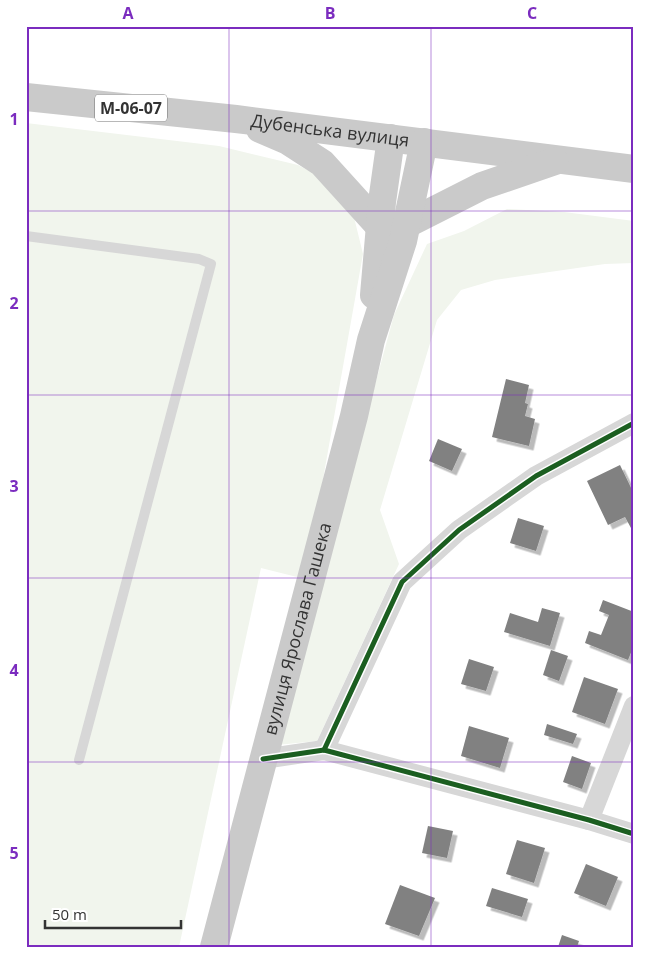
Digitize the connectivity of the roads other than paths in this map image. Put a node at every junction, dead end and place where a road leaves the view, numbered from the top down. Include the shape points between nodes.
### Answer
1 (26, 97) edge
2 (236, 118) junction
3 (391, 138) junction
4 (424, 142) junction
5 (560, 159) junction
6 (634, 169) edge
7 (407, 224) junction
8 (380, 227) junction
9 (26, 236) edge
10 (371, 340) junction
11 (634, 423) edge
12 (634, 706) edge
13 (324, 750) junction
14 (263, 759) junction
15 (79, 760) dead end
16 (590, 820) junction
17 (634, 834) edge
18 (214, 947) edge

1 - 2 main road, Дубенська вулиця / М-06-07
2 - 3 main road, Дубенська вулиця / М-06-07
2 - 8 main road via 288,141 322,163
3 - 4 main road, Дубенська вулиця / М-06-07
3 - 8 main road, вулиця Ярослава Гашека
4 - 5 main road, Дубенська вулиця
4 - 7 main road, вулиця Ярослава Гашека
5 - 6 main road, Дубенська вулиця
5 - 7 main road via 482,186
7 - 10 main road, вулиця Ярослава Гашека
8 - 10 main road, вулиця Ярослава Гашека
9 - 15 lane via 199,259 211,264
10 - 14 main road, вулиця Ярослава Гашека via 354,416
11 - 13 street via 536,476 459,530 402,582
12 - 16 street
13 - 14 street
13 - 16 street
14 - 18 main road, вулиця Ярослава Гашека
16 - 17 street

